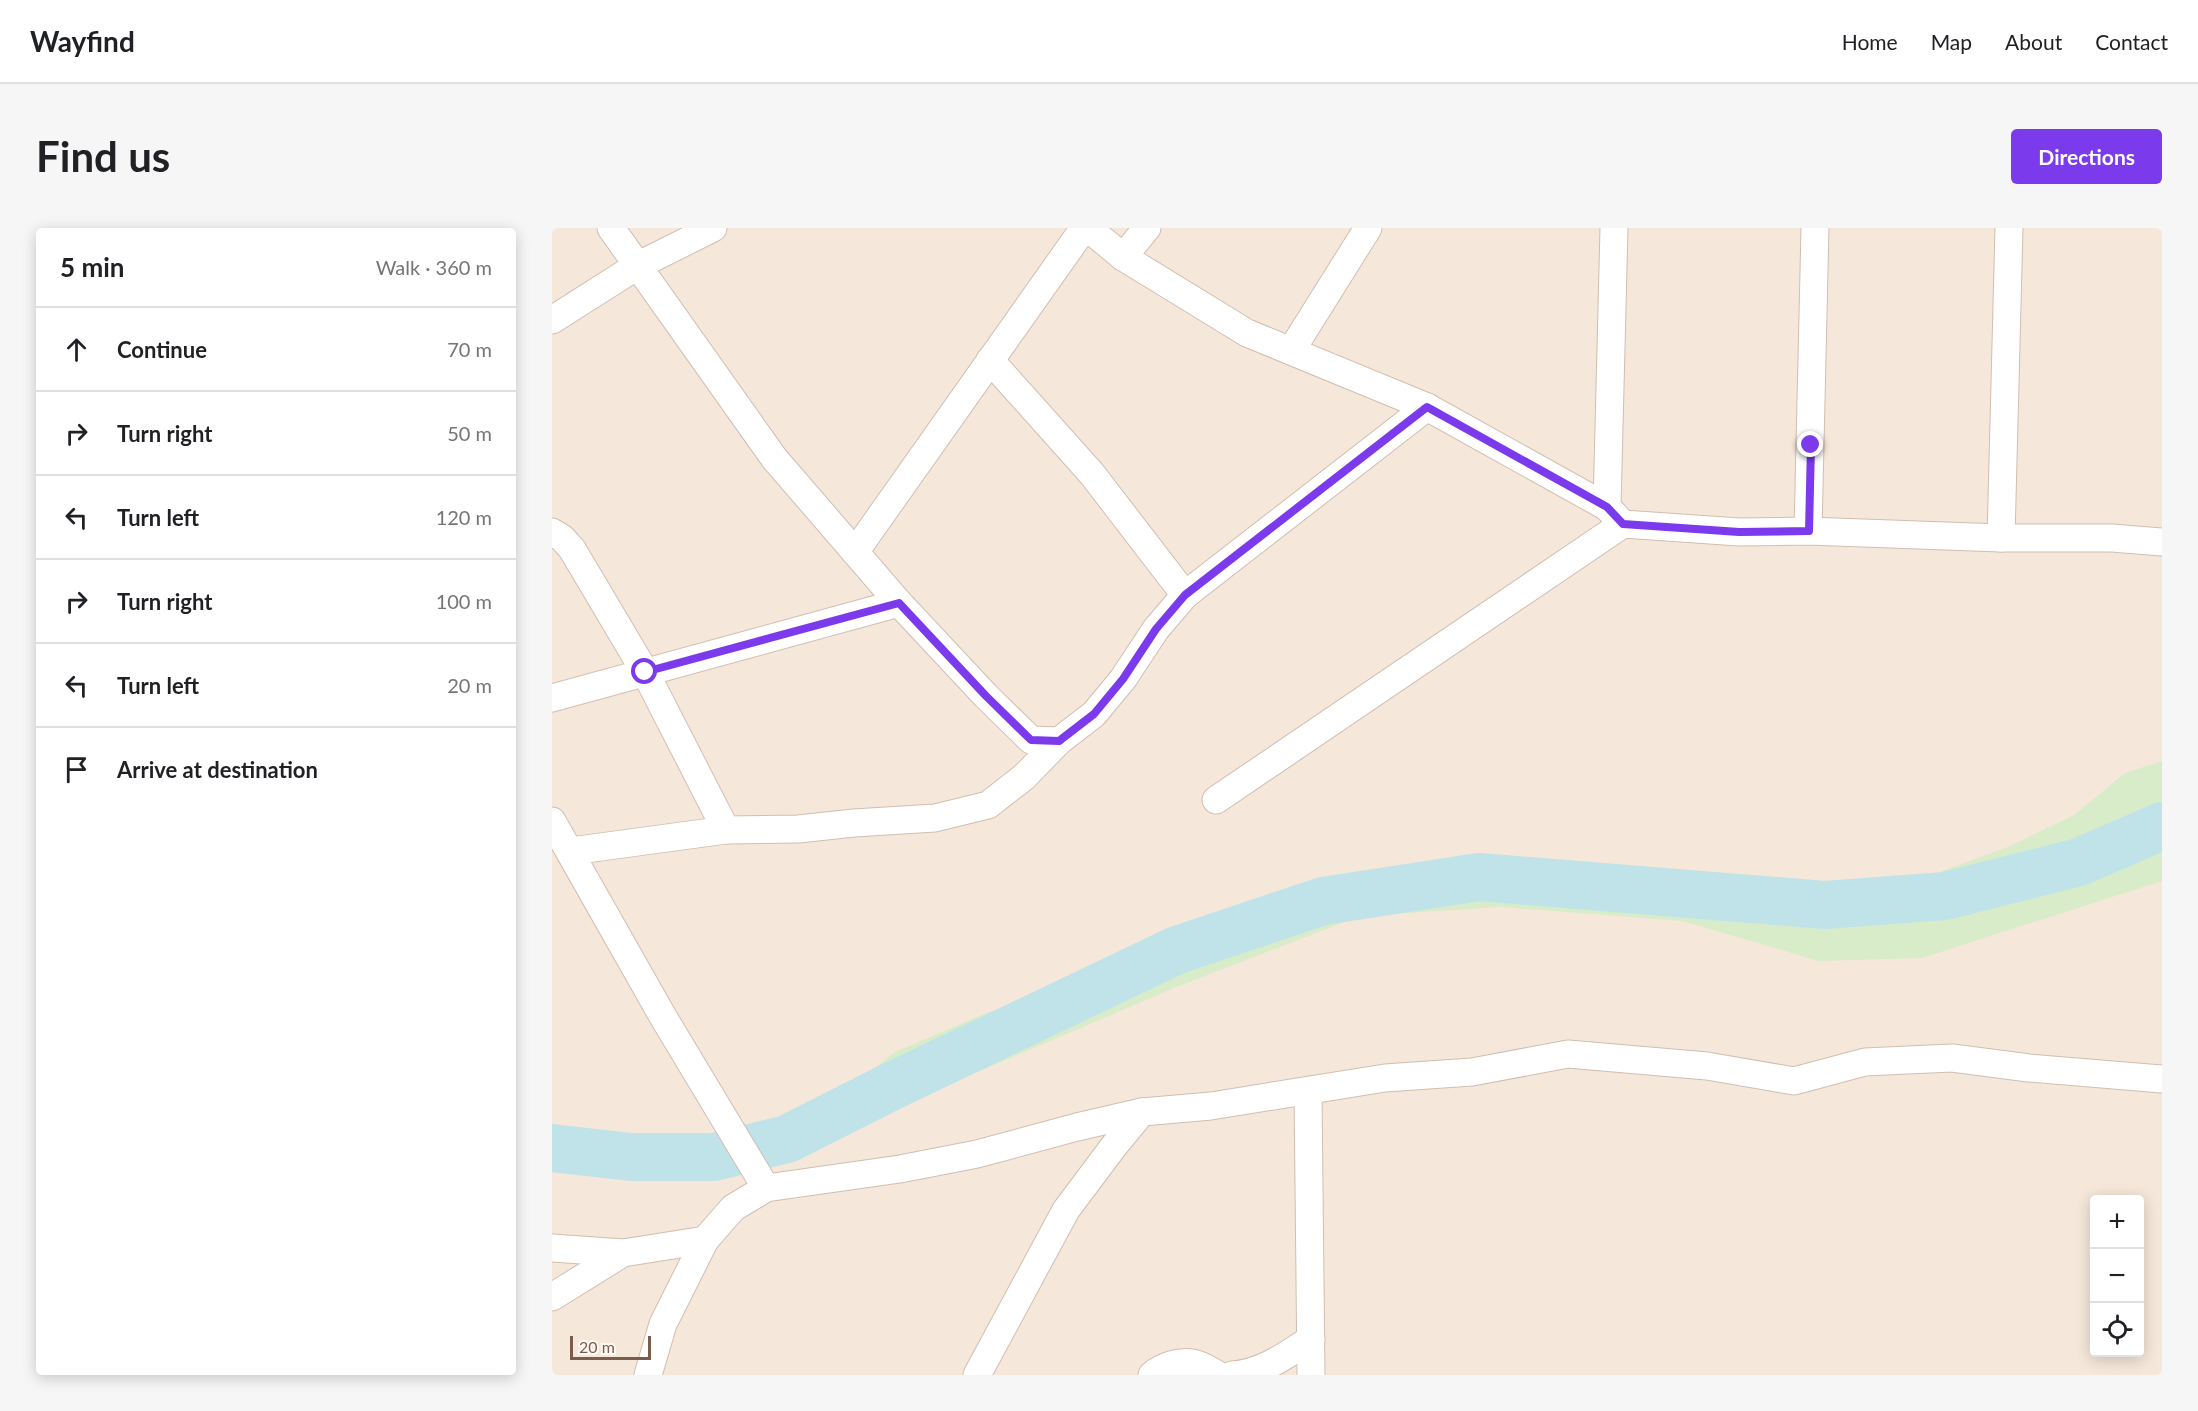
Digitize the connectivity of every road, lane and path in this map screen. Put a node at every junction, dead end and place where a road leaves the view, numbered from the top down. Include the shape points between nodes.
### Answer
1 (611, 228) edge
2 (713, 228) edge
3 (1086, 228) edge
4 (1147, 228) edge
5 (1368, 228) edge
6 (1614, 228) edge
7 (1815, 228) edge
8 (2009, 228) edge
9 (1123, 256) junction
10 (637, 266) junction
11 (552, 320) edge
12 (1291, 351) junction
13 (990, 360) junction
14 (1427, 407) junction
15 (1615, 515) junction
16 (1809, 531) junction
17 (552, 532) edge
18 (2001, 538) junction
19 (2162, 542) edge
20 (855, 552) junction
21 (1185, 595) junction
22 (899, 603) junction
23 (645, 672) junction
24 (552, 698) edge
25 (1059, 741) junction
26 (1215, 800) dead end
27 (552, 821) edge
28 (726, 830) junction
29 (571, 851) junction
30 (2162, 1078) edge
31 (1308, 1092) junction
32 (1142, 1112) junction
33 (766, 1188) junction
34 (705, 1240) junction
35 (552, 1248) edge
36 (623, 1253) junction
37 (552, 1297) edge
38 (1311, 1339) junction
39 (648, 1375) edge
40 (977, 1375) edge
41 (1152, 1375) edge
42 (1218, 1375) edge
43 (1232, 1375) edge
44 (1311, 1375) edge

1 - 10 street
2 - 10 street
3 - 9 street
3 - 13 street
4 - 9 street
5 - 12 street
6 - 15 street
7 - 16 street
8 - 18 street
9 - 12 street via 1247,333
10 - 11 street
10 - 20 street via 774,458
12 - 14 street
13 - 20 street
13 - 21 street via 1092,474
14 - 15 street
14 - 21 street
15 - 16 street via 1739,532
15 - 26 street
16 - 18 street
17 - 23 street via 572,549
18 - 19 street via 2112,537
20 - 22 street
21 - 25 street via 1094,714
22 - 23 street
22 - 25 street via 1031,740
23 - 24 street
23 - 28 street
25 - 28 street via 1024,777 988,805 935,819
27 - 29 street
28 - 29 street
29 - 33 street via 662,1015
30 - 31 street via 1952,1058 1865,1062 1794,1081 1707,1066 1568,1054 1472,1072 1385,1078
31 - 32 street
31 - 38 street
32 - 33 street via 977,1154
32 - 40 street via 1066,1210
33 - 34 street via 733,1208
34 - 36 street
34 - 39 street via 663,1324
35 - 36 street
36 - 37 street
38 - 43 street via 1269,1365
38 - 44 street
41 - 42 street via 1173,1364 1194,1363

